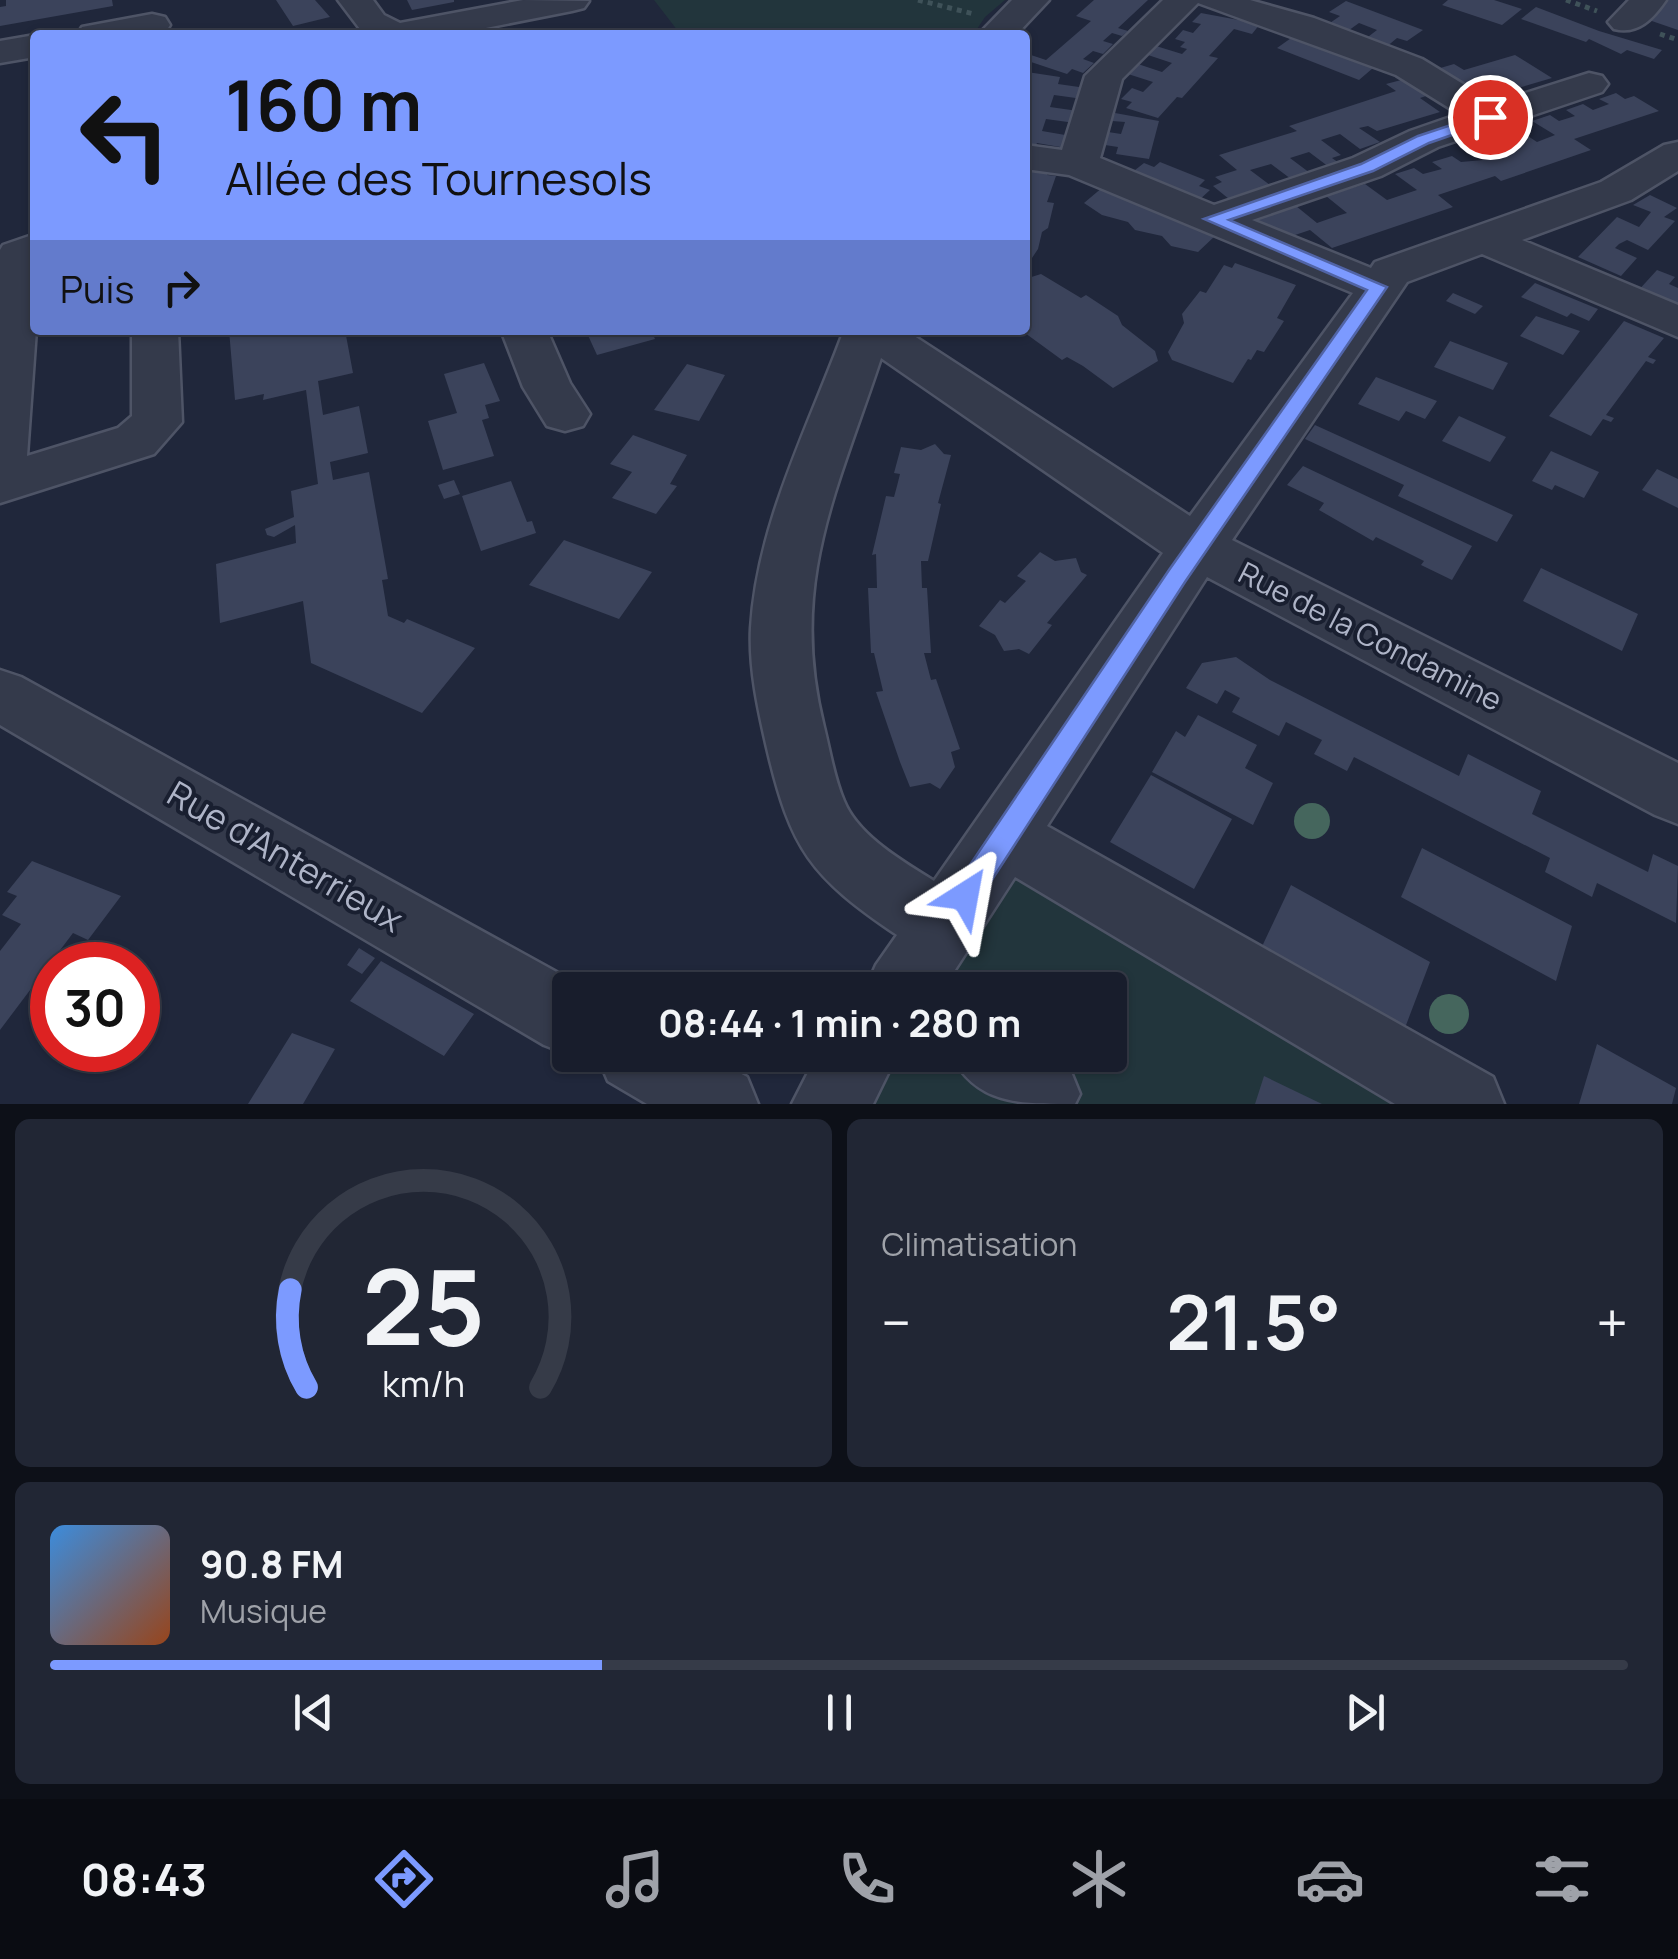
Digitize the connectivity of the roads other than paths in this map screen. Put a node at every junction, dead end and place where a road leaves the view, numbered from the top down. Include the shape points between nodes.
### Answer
1 (355, 0) edge
2 (571, 0) edge
3 (1183, 0) edge
4 (1212, 0) edge
5 (152, 24) dead end
6 (121, 30) edge
7 (386, 30) edge
8 (420, 30) edge
9 (591, 30) edge
10 (30, 47) edge
11 (0, 52) edge
12 (1589, 84) dead end
13 (1490, 117) junction
14 (1030, 157) edge
15 (1674, 161) edge
16 (1078, 164) junction
17 (1213, 219) junction
18 (1481, 238) junction
19 (30, 248) edge
20 (1378, 287) junction
21 (1678, 322) edge
22 (155, 335) edge
23 (526, 335) edge
24 (868, 335) edge
25 (878, 335) edge
26 (565, 414) dead end
27 (0, 472) edge
28 (0, 484) edge
29 (1197, 548) junction
30 (0, 695) edge
31 (1678, 795) edge
32 (1006, 836) junction
33 (944, 927) junction
34 (913, 972) edge
35 (552, 1009) edge
36 (664, 1072) edge
37 (850, 1072) edge
38 (720, 1104) edge
39 (830, 1104) edge
40 (1466, 1104) edge

1 - 7 street
2 - 8 street
2 - 9 street
3 - 16 street via 1104,76
4 - 13 street via 1408,67
5 - 6 street
10 - 11 street
12 - 13 street
13 - 17 street
14 - 16 street
15 - 18 street via 1616,191
16 - 17 street
17 - 20 street
18 - 20 street via 1391,272
18 - 21 street
19 - 27 street via 19,254
20 - 29 street
22 - 28 street via 158,422 136,442
23 - 26 street
24 - 33 street via 795,536 784,584 782,650 814,811 827,837
25 - 29 street, Rue de la Condamine
29 - 31 street, Rue de la Condamine
29 - 32 street
30 - 35 street, Rue d'Anterrieux
32 - 33 street
32 - 40 street
33 - 34 street
36 - 38 street
37 - 39 street

